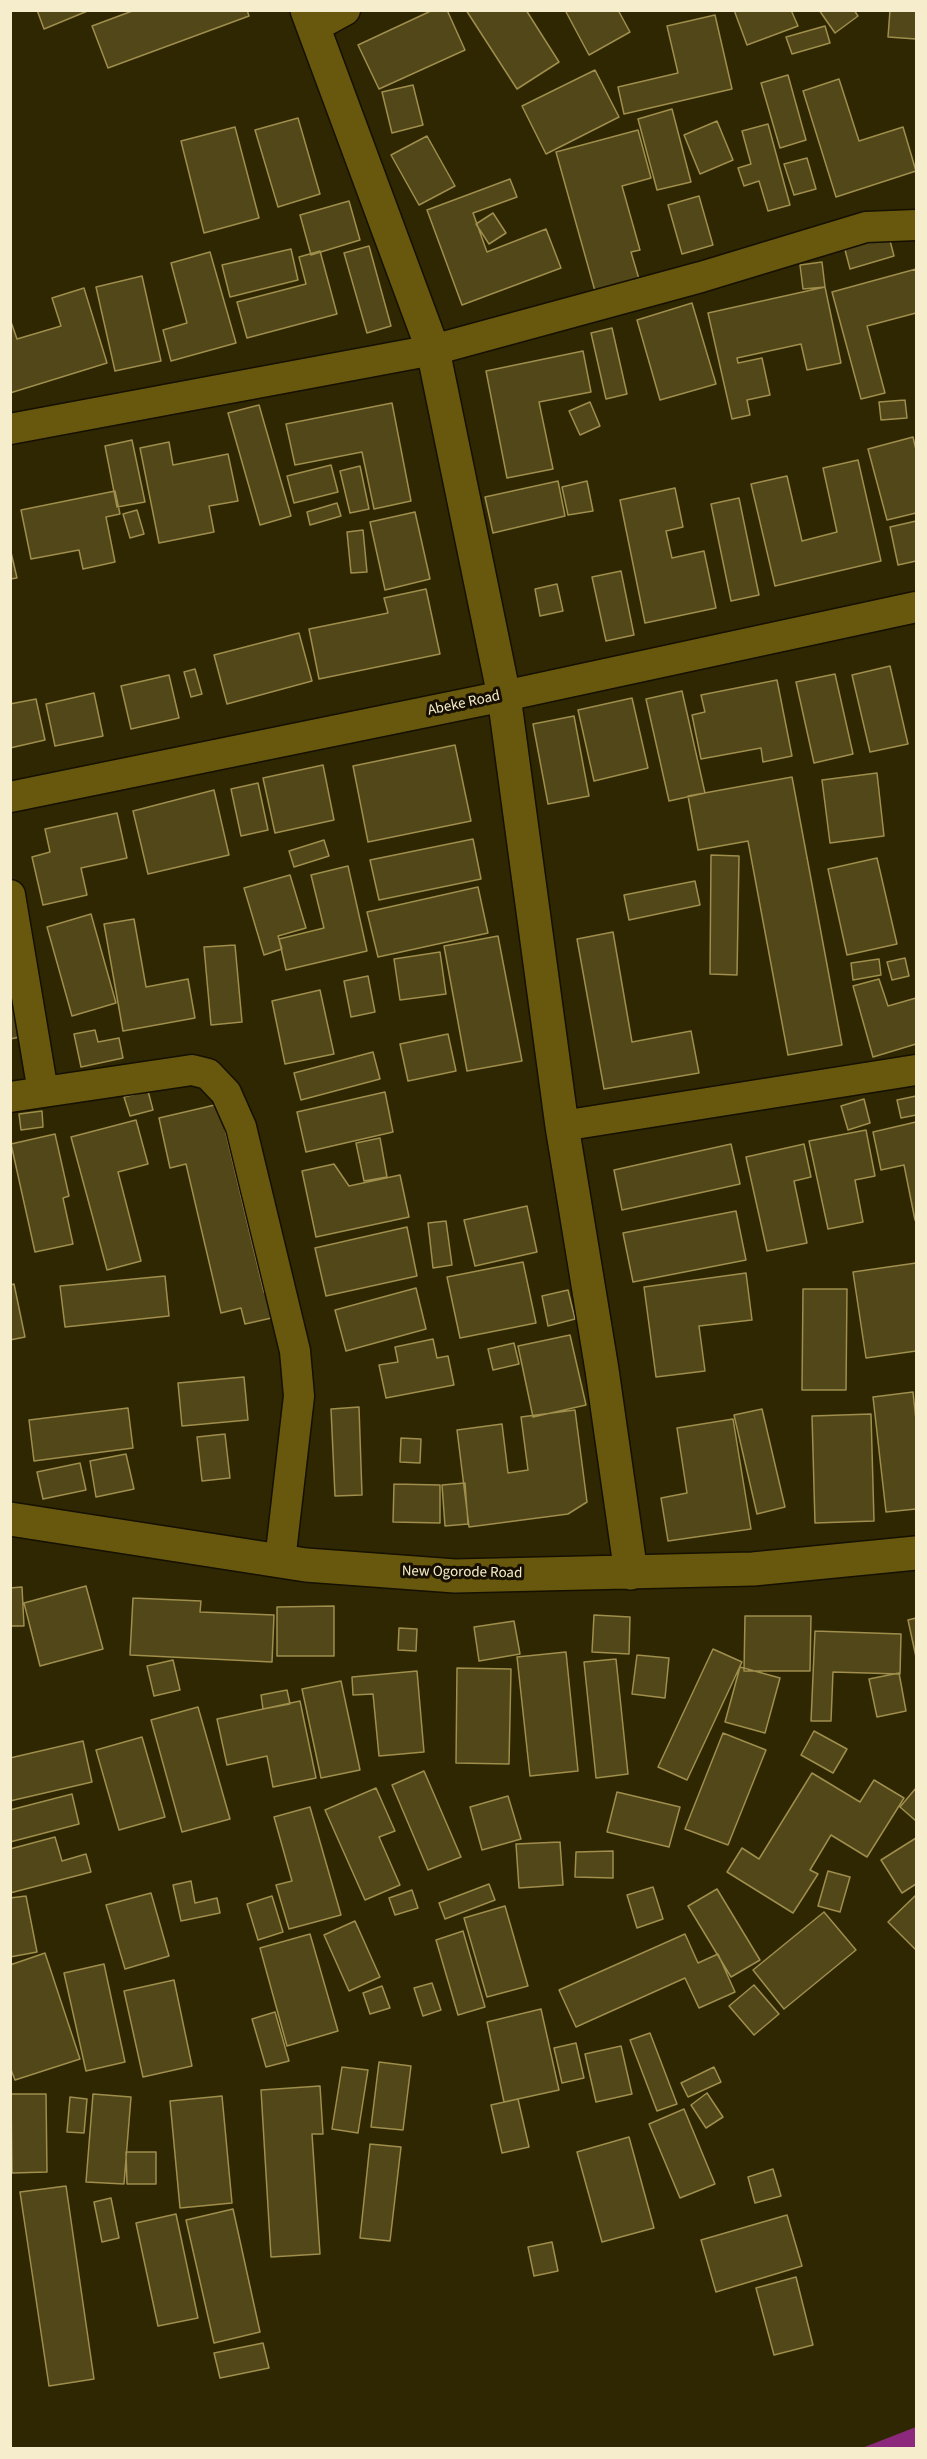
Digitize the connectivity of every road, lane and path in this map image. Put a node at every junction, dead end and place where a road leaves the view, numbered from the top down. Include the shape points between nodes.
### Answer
1 (345, 10) edge
2 (310, 19) edge
3 (916, 225) edge
4 (433, 350) junction
5 (10, 429) edge
6 (916, 607) edge
7 (504, 696) junction
8 (10, 796) edge
9 (10, 894) edge
10 (916, 1070) edge
11 (43, 1092) junction
12 (10, 1097) edge
13 (562, 1126) junction
14 (10, 1520) edge
15 (916, 1553) edge
16 (280, 1561) junction
17 (631, 1573) junction

1 - 2 street
2 - 4 street
3 - 4 street via 866,227 701,277
4 - 5 street
4 - 7 street
6 - 7 street, Abeke Road
7 - 8 street, Abeke Road
7 - 13 street
9 - 11 street
10 - 13 street
11 - 12 street
11 - 16 street via 192,1070 208,1074 226,1093 241,1127 295,1351 299,1396
13 - 17 street via 603,1370
14 - 16 street, New Ogorode Road
15 - 17 street, New Ogorode Road via 753,1569
16 - 17 street, New Ogorode Road via 455,1576

